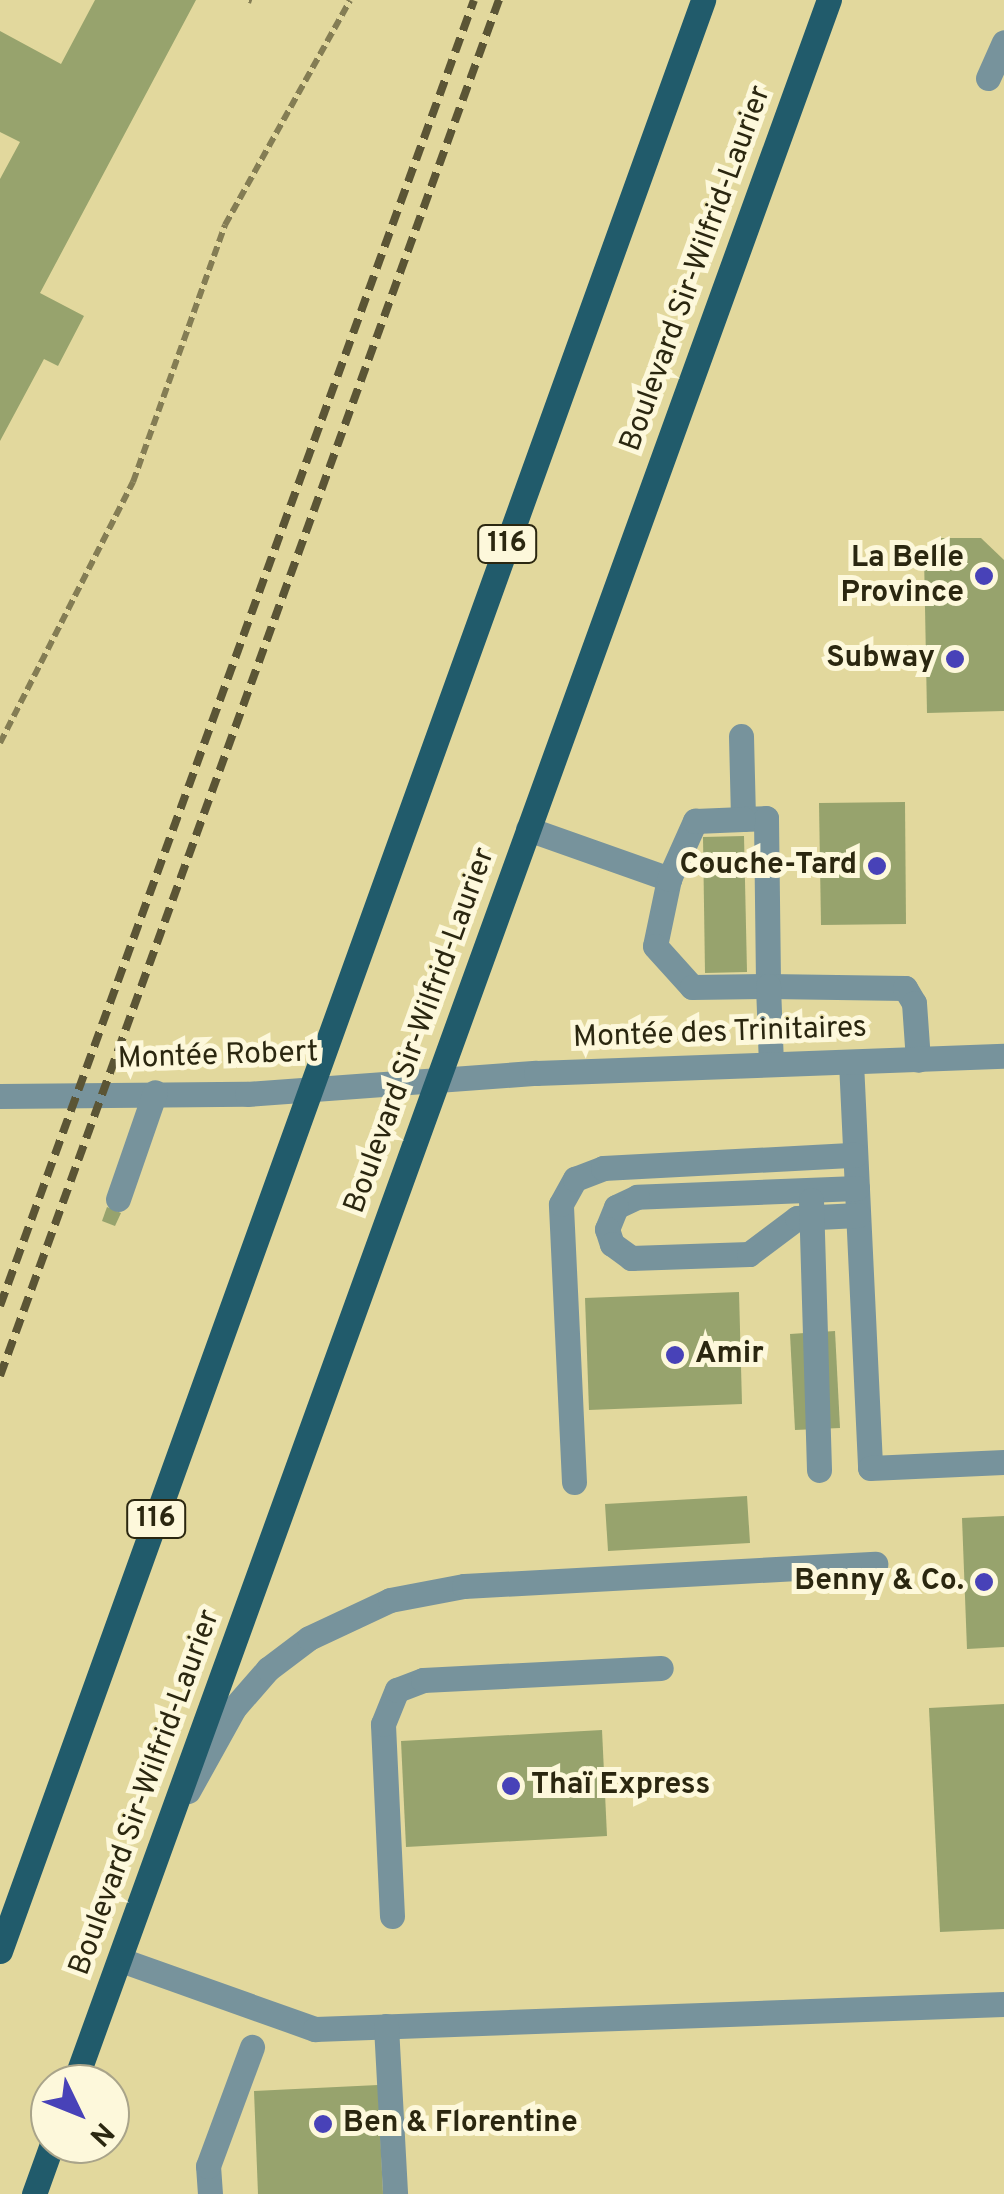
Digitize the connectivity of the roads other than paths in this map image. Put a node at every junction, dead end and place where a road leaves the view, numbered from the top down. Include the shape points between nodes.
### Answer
1 (703, 0) edge
2 (829, 0) edge
3 (1004, 42) edge
4 (988, 78) dead end
5 (741, 736) dead end
6 (743, 819) junction
7 (528, 828) junction
8 (669, 879) junction
9 (768, 986) junction
10 (1004, 1056) edge
11 (918, 1060) junction
12 (852, 1062) junction
13 (771, 1064) junction
14 (438, 1079) junction
15 (310, 1087) junction
16 (156, 1092) junction
17 (0, 1096) edge
18 (856, 1155) junction
19 (858, 1188) junction
20 (811, 1190) junction
21 (118, 1198) dead end
22 (858, 1215) junction
23 (811, 1217) junction
24 (1004, 1462) edge
25 (819, 1470) dead end
26 (574, 1482) dead end
27 (875, 1564) dead end
28 (660, 1668) dead end
29 (169, 1826) junction
30 (392, 1916) dead end
31 (0, 1951) edge
32 (120, 1960) junction
33 (1004, 2004) edge
34 (386, 2026) junction
35 (252, 2048) dead end
36 (81, 2064) edge
37 (45, 2164) edge
38 (34, 2194) edge
39 (210, 2194) edge
40 (395, 2194) edge

1 - 15 main road, 116
2 - 7 main road, Boulevard Sir-Wilfrid-Laurier
3 - 4 street
5 - 6 street
6 - 8 street via 695,822
6 - 9 street via 766,818
7 - 8 street
7 - 14 main road, Boulevard Sir-Wilfrid-Laurier
8 - 9 street via 655,946 692,988
9 - 11 street via 900,985 914,1003
9 - 13 street
10 - 11 street, Montée des Trinitaires
11 - 12 street, Montée des Trinitaires
12 - 13 street, Montée des Trinitaires
12 - 18 street
13 - 14 street, Montée des Trinitaires
14 - 15 street, Montée Robert
14 - 29 main road, Boulevard Sir-Wilfrid-Laurier
15 - 16 street, Montée Robert
15 - 31 main road, 116
16 - 17 street, Montée Robert
16 - 21 street
18 - 19 street
18 - 26 street via 603,1168 575,1178 561,1204
19 - 20 street
19 - 22 street
20 - 23 street
20 - 23 street via 638,1197 616,1207 608,1229 612,1244 632,1258 749,1254 797,1218
22 - 23 street
22 - 24 street via 870,1468
23 - 25 street
27 - 29 street via 440,1588 390,1600 309,1638 268,1669 234,1708
28 - 30 street via 422,1680 397,1690 382,1724
29 - 32 main road, Boulevard Sir-Wilfrid-Laurier
32 - 34 street via 315,2028
32 - 36 main road, Boulevard Sir-Wilfrid-Laurier
33 - 34 street
34 - 40 street
35 - 39 street via 208,2166
37 - 38 main road

